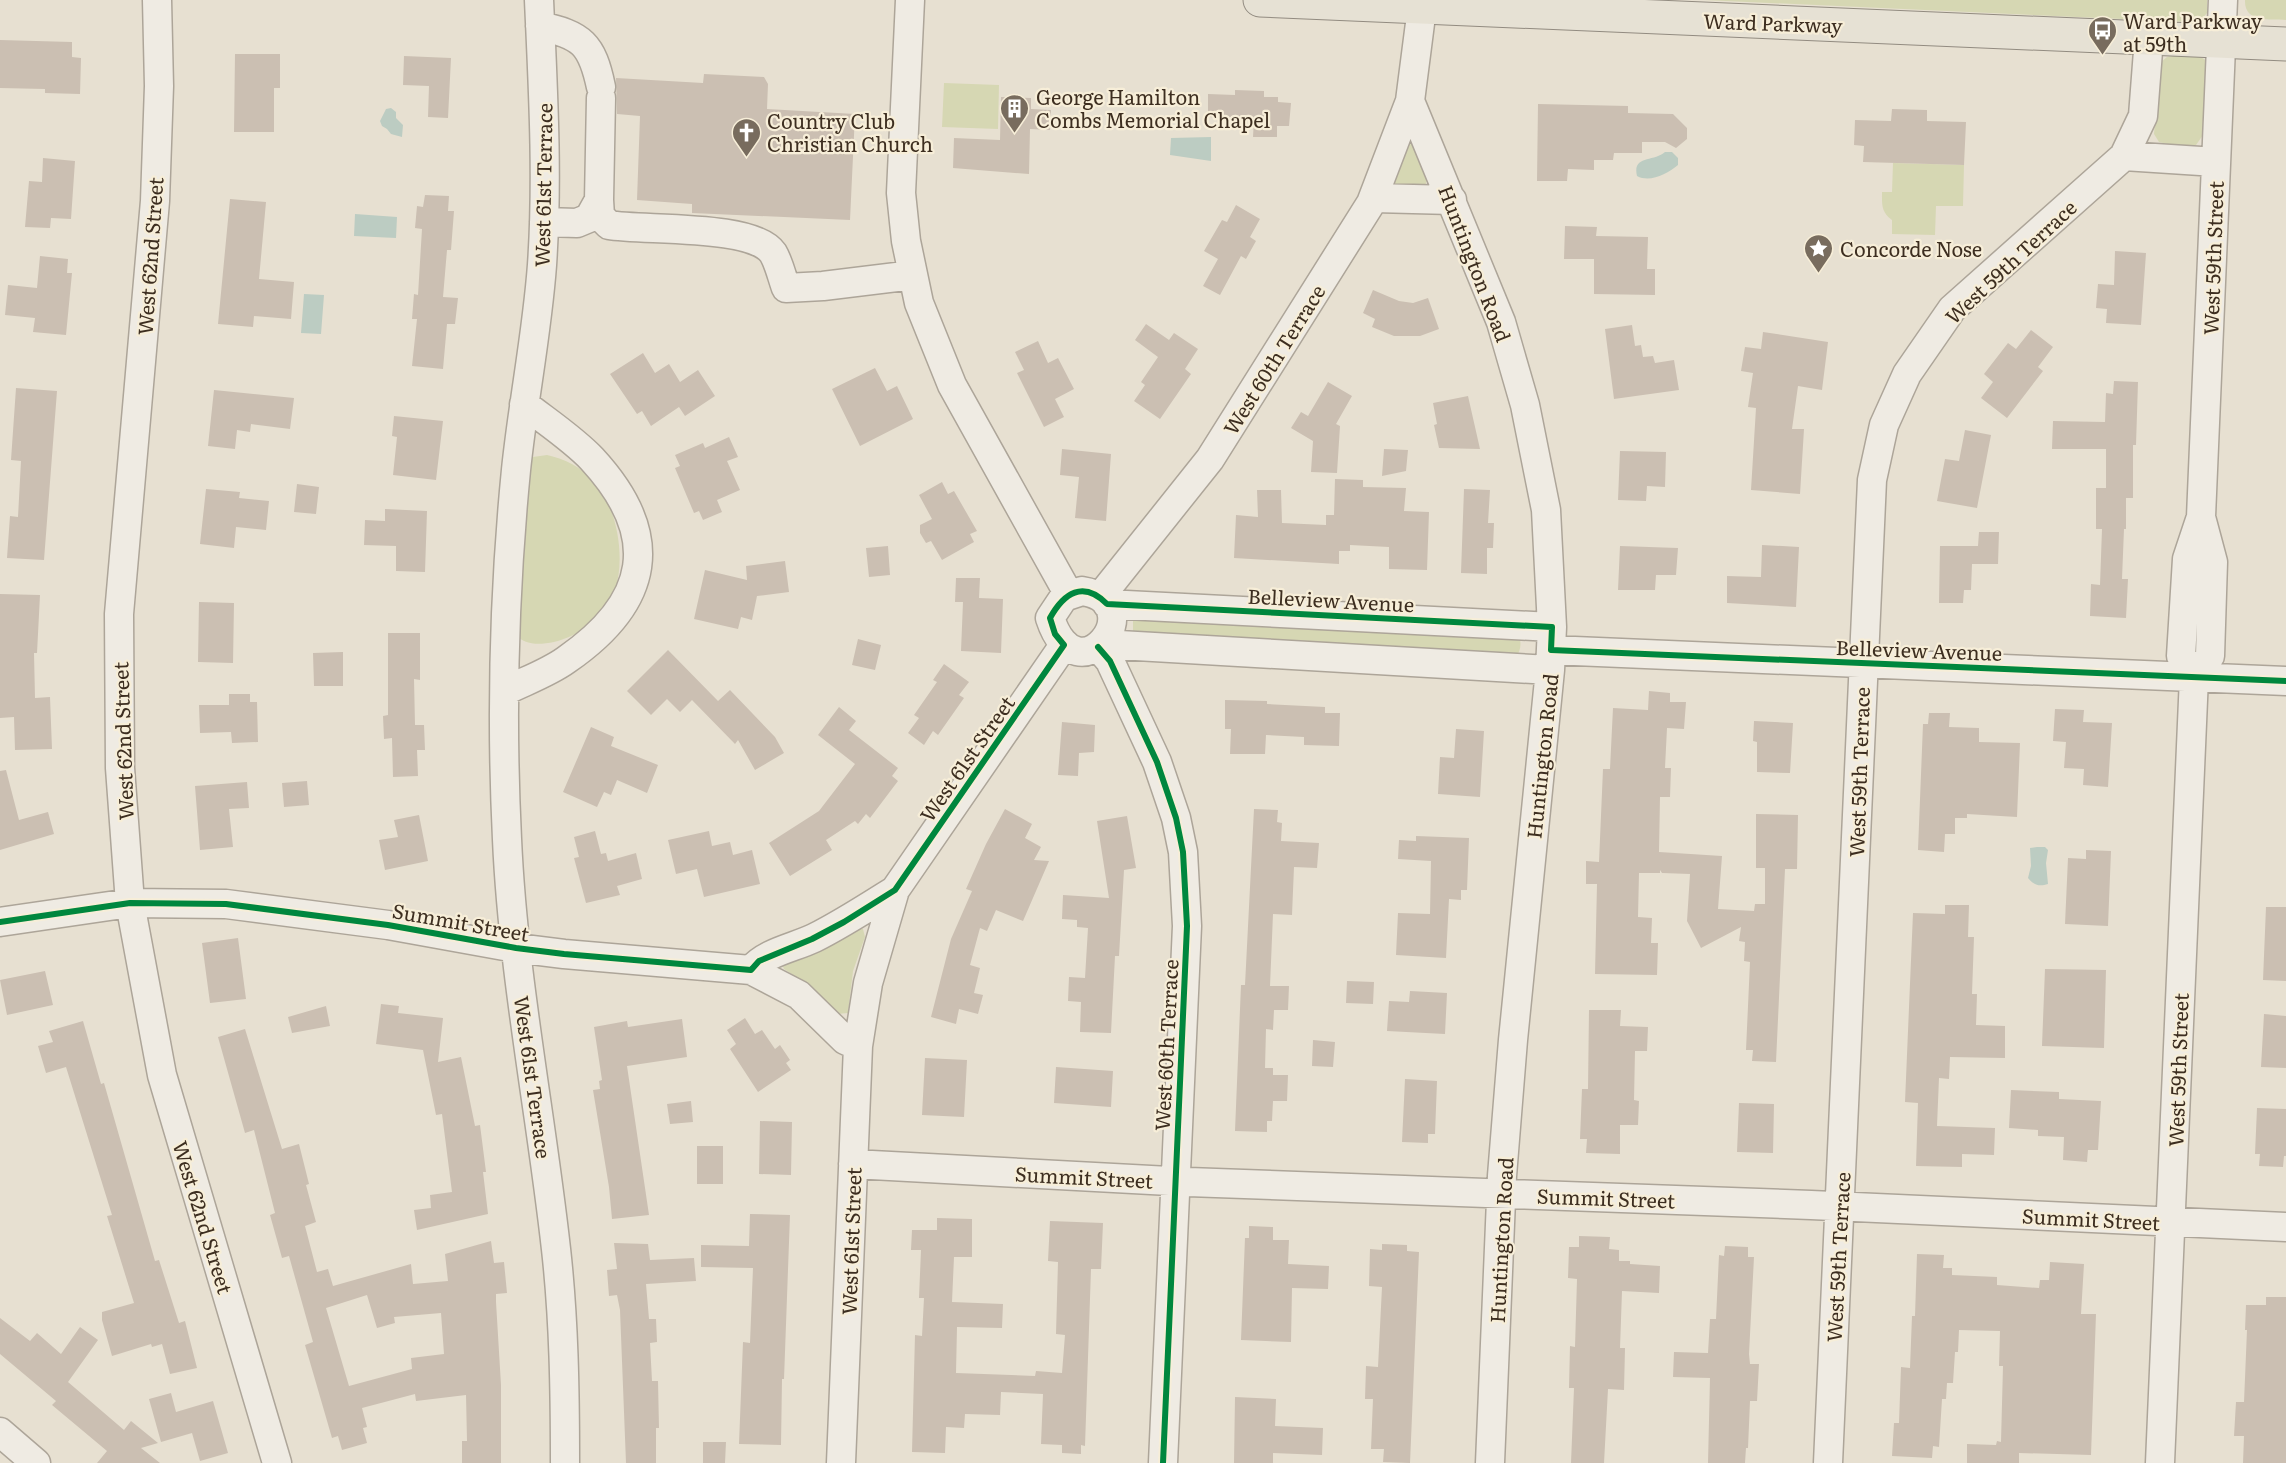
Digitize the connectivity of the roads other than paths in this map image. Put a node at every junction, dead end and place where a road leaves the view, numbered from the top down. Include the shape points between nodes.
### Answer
1 (157, 0) edge
2 (910, 0) edge
3 (1260, 0) edge
4 (2223, 0) edge
5 (1422, 3) edge
6 (540, 13) edge
7 (2149, 38) junction
8 (2221, 42) junction
9 (2286, 45) edge
10 (1410, 101) junction
11 (2124, 156) junction
12 (2216, 162) junction
13 (1374, 198) junction
14 (599, 200) junction
15 (1452, 201) junction
16 (544, 222) junction
17 (913, 275) junction
18 (525, 404) junction
19 (1069, 595) junction
20 (1104, 600) junction
21 (1064, 645) junction
22 (1100, 646) junction
23 (1551, 649) junction
24 (1862, 663) junction
25 (2194, 676) junction
26 (2286, 681) edge
27 (505, 691) junction
28 (895, 890) junction
29 (130, 903) junction
30 (0, 922) edge
31 (516, 948) junction
32 (751, 970) junction
33 (858, 1046) junction
34 (854, 1164) junction
35 (1175, 1181) junction
36 (1501, 1193) junction
37 (1839, 1206) junction
38 (2170, 1222) junction
39 (2286, 1227) edge
40 (0, 1432) edge
41 (36, 1463) edge
42 (277, 1463) edge
43 (566, 1463) edge
44 (841, 1463) edge
45 (1163, 1463) edge
46 (1490, 1463) edge
47 (1828, 1463) edge
48 (2160, 1463) edge

1 - 29 street, West 62nd Street via 155,201 118,614 120,768
2 - 17 street via 901,193
3 - 5 main road, Ward Parkway
4 - 8 street, West 59th Street
5 - 7 main road, Ward Parkway
5 - 10 street
6 - 14 street via 587,47 597,65 601,92
6 - 16 street, West 61st Terrace
7 - 8 main road, Ward Parkway
7 - 11 street, West 59th Terrace via 2143,116
8 - 9 main road, Ward Parkway
8 - 12 street, West 59th Street
10 - 13 street, West 60th Terrace
10 - 15 street, Huntington Road
11 - 12 street
11 - 24 street, West 59th Terrace via 1952,309 1907,374 1884,425 1872,480
12 - 25 street, West 59th Street via 2201,517 2213,562 2210,656
13 - 15 street
13 - 20 street, West 60th Terrace via 1210,459
14 - 16 street via 589,218 577,223
14 - 17 street via 600,216 609,225 727,233 757,242 772,251 786,288
15 - 23 street, Huntington Road via 1501,321 1525,405 1546,510
16 - 18 street, West 61st Terrace
17 - 19 street via 919,303 952,385
18 - 27 street, West 61st Terrace via 508,566
18 - 27 street via 591,458 616,489 633,520 639,555 632,590 614,620 565,661
19 - 20 street via 1082,591
19 - 21 street via 1057,604 1050,618
20 - 22 street via 1113,622 1111,632
20 - 23 street, Belleview Avenue
21 - 22 street via 1078,651
21 - 28 street, West 61st Street
22 - 23 street, Belleview Avenue
22 - 35 street, West 60th Terrace via 1157,762 1183,852 1186,926
23 - 24 street, Belleview Avenue
23 - 36 street, Huntington Road
24 - 25 street, Belleview Avenue
24 - 37 street, West 59th Terrace
25 - 26 street, Belleview Avenue
25 - 38 street, West 59th Street
27 - 31 street, West 61st Terrace via 507,840
28 - 32 street via 812,939 759,961
28 - 33 street, West 61st Street via 868,983
29 - 30 street, Summit Street
29 - 31 street, Summit Street via 276,909
29 - 42 street, West 62nd Street via 162,1075
31 - 32 street, Summit Street
31 - 43 street, West 61st Terrace via 557,1253
32 - 33 street via 799,995 845,1040
33 - 34 street, West 61st Street
34 - 35 street, Summit Street
34 - 44 street, West 61st Street
35 - 36 street, Summit Street
35 - 45 street, West 60th Terrace
36 - 37 street, Summit Street
36 - 46 street, Huntington Road
37 - 38 street, Summit Street
37 - 47 street, West 59th Terrace
38 - 39 street, Summit Street
38 - 48 street, West 59th Street
40 - 41 street

